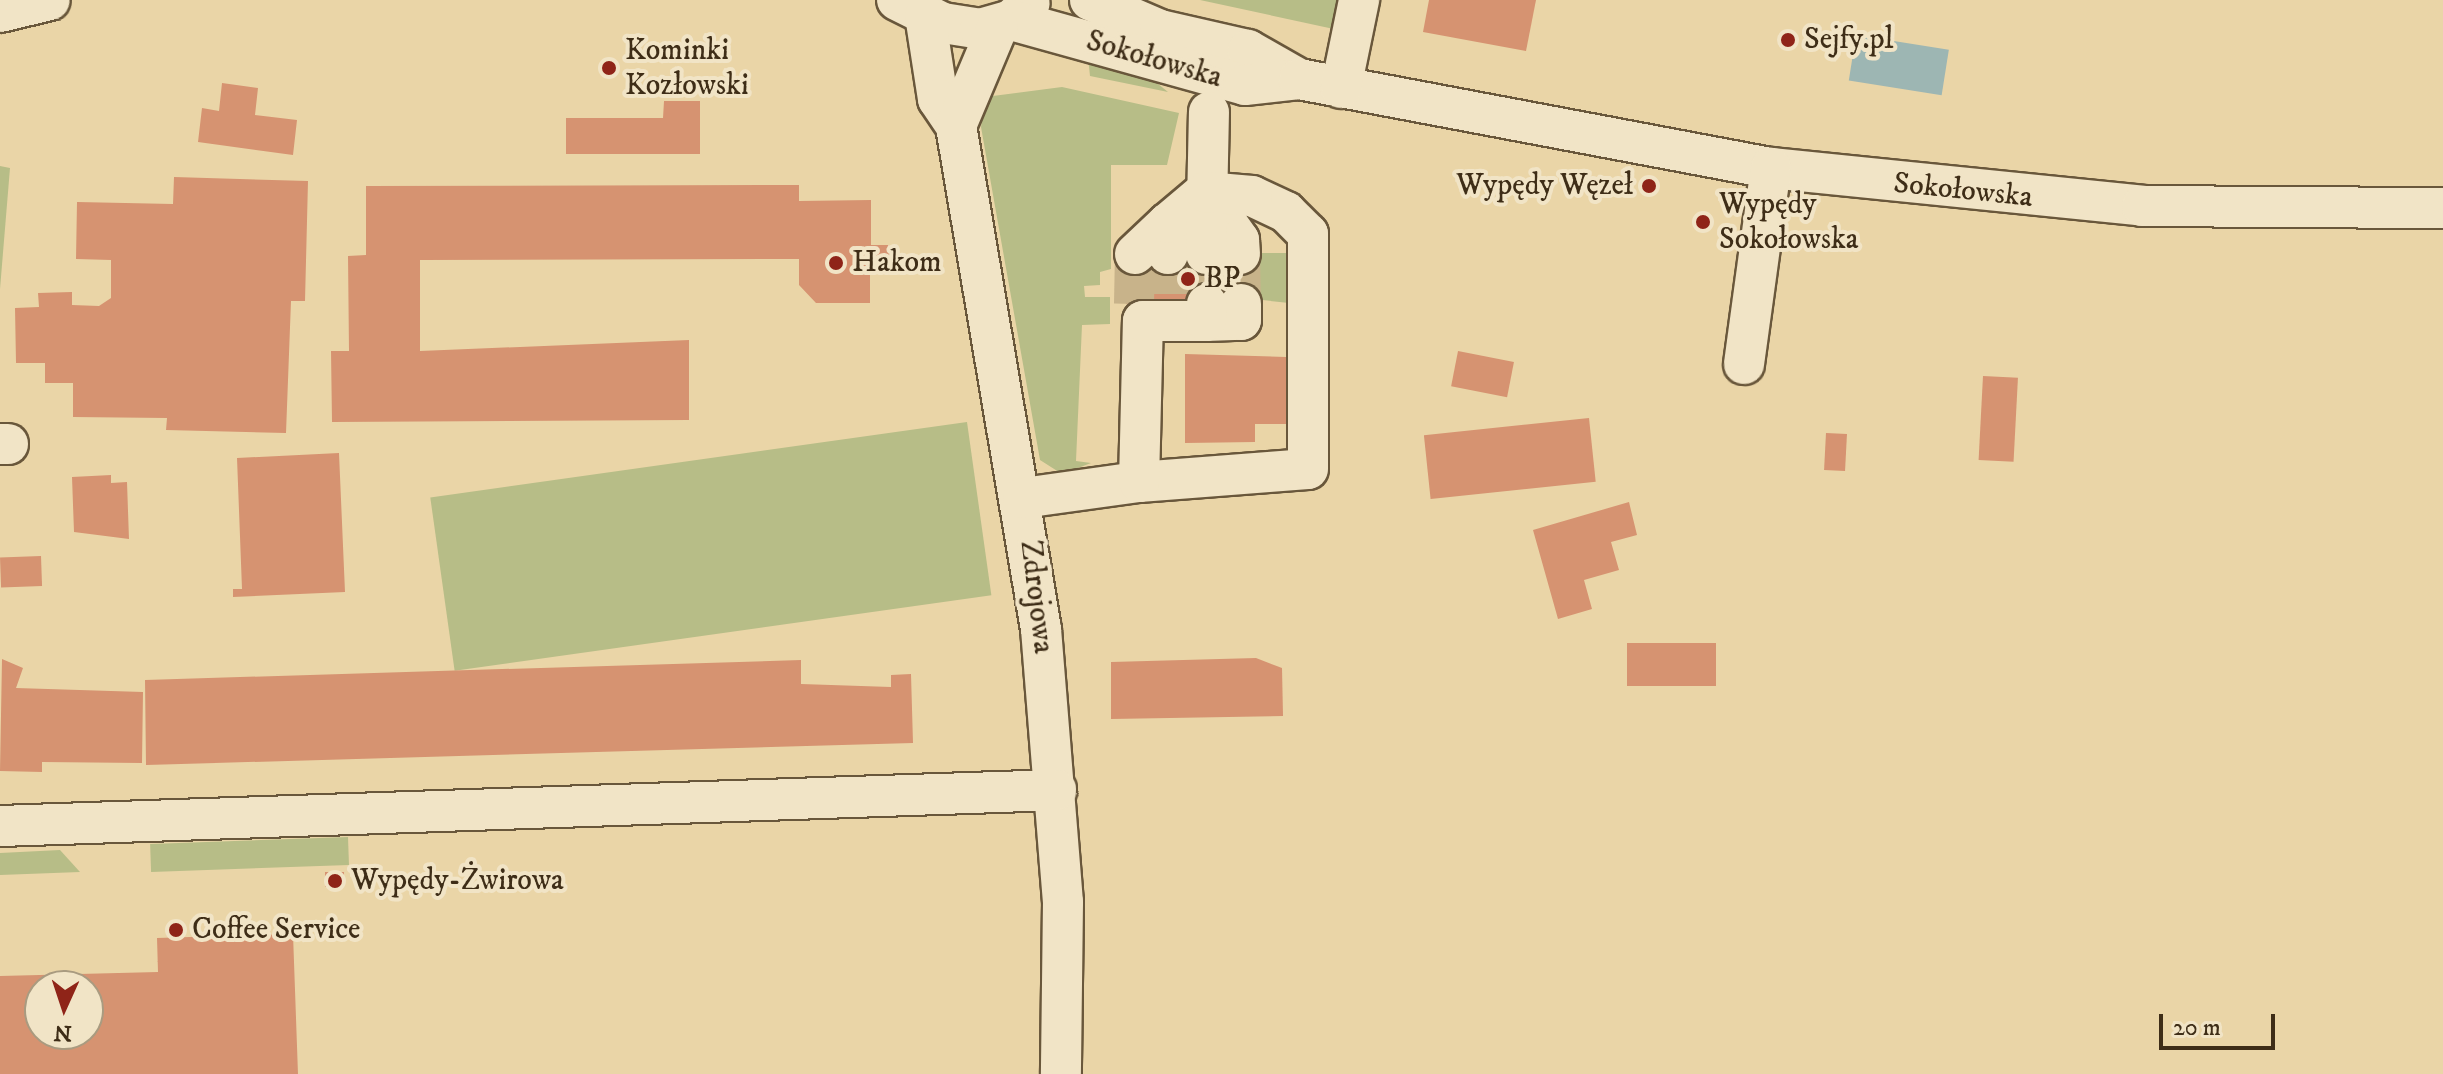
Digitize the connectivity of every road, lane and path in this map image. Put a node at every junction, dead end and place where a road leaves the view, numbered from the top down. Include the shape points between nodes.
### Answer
1 (50, 0) edge
2 (1090, 0) edge
3 (1359, 0) edge
4 (911, 7) edge
5 (0, 12) edge
6 (1014, 15) edge
7 (1175, 70) junction
8 (1299, 79) junction
9 (1245, 85) junction
10 (1341, 88) junction
11 (1209, 112) junction
12 (956, 126) junction
13 (1771, 168) junction
14 (1205, 192) junction
15 (2443, 208) edge
16 (1183, 248) tunnel mouth
17 (1181, 311) tunnel mouth
18 (1744, 364) dead end
19 (1139, 482) junction
20 (1023, 498) junction
21 (1056, 790) junction
22 (0, 826) edge
23 (1061, 1074) edge

1 - 5 street
2 - 8 street, Sokołowska via 1160,30 1248,50
3 - 10 street
4 - 6 street, Sokołowska via 956,27
4 - 12 street, Zdrojowa via 938,99
6 - 7 street, Sokołowska
6 - 12 street
7 - 9 street, Sokołowska
7 - 11 street
8 - 9 street, Sokołowska
8 - 10 street, Sokołowska
9 - 11 street
10 - 13 street, Sokołowska
11 - 14 street
12 - 20 street, Zdrojowa
13 - 15 street, Sokołowska via 2114,205
13 - 18 street
14 - 16 street
14 - 19 street via 1252,196 1286,212 1308,234 1308,469
17 - 19 street
19 - 20 street
20 - 21 street, Zdrojowa
21 - 22 street
21 - 23 street, Zdrojowa

